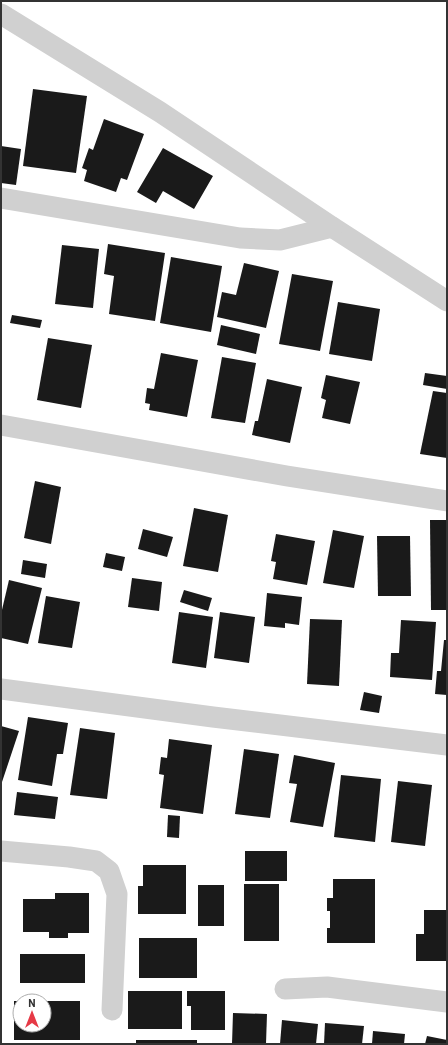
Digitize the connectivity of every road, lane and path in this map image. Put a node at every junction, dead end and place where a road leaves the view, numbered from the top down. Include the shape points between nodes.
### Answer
1 (1, 14) edge
2 (1, 198) edge
3 (332, 227) junction
4 (447, 301) edge
5 (1, 425) edge
6 (447, 501) edge
7 (1, 689) edge
8 (447, 745) edge
9 (1, 851) edge
10 (285, 989) dead end
11 (447, 1002) edge
12 (112, 1010) dead end

1 - 3 street via 160,112
2 - 3 street via 240,238 280,240
3 - 4 street
5 - 6 street via 287,476
7 - 8 street
9 - 12 street via 96,861 108,871 117,894
10 - 11 street via 327,987

